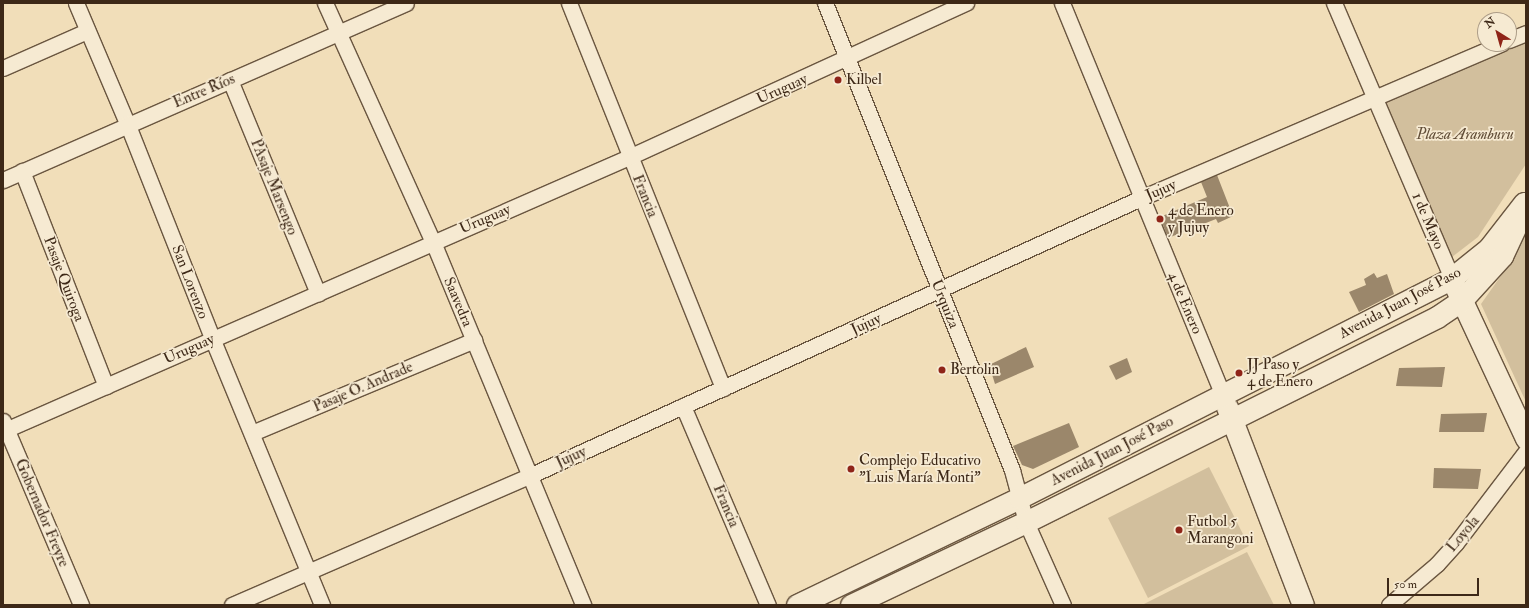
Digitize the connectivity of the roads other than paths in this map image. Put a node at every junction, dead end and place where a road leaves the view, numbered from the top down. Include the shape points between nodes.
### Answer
1 (76, 3) edge
2 (325, 3) edge
3 (406, 3) edge
4 (569, 3) edge
5 (825, 3) edge
6 (966, 3) edge
7 (1062, 3) edge
8 (1334, 3) edge
9 (87, 31) junction
10 (338, 34) junction
11 (1482, 52) edge
12 (846, 60) junction
13 (3, 68) edge
14 (230, 80) junction
15 (1375, 98) junction
16 (127, 123) junction
17 (629, 157) junction
18 (22, 171) junction
19 (3, 180) edge
20 (1141, 198) junction
21 (1525, 200) edge
22 (433, 242) junction
23 (1452, 278) junction
24 (940, 291) junction
25 (318, 294) junction
26 (1461, 301) junction
27 (212, 338) junction
28 (474, 340) junction
29 (106, 386) junction
30 (723, 388) junction
31 (1223, 395) junction
32 (683, 406) junction
33 (1231, 419) junction
34 (4, 428) edge
35 (252, 433) junction
36 (1526, 438) edge
37 (1526, 452) edge
38 (529, 476) junction
39 (1019, 498) junction
40 (1026, 522) junction
41 (307, 572) junction
42 (81, 605) edge
43 (232, 605) edge
44 (322, 605) edge
45 (583, 605) edge
46 (768, 605) edge
47 (797, 605) edge
48 (851, 605) edge
49 (1063, 605) edge
50 (1303, 605) edge
51 (1389, 605) edge

1 - 9 street, San Lorenzo
2 - 10 street, Saavedra
3 - 10 street, Entre Ríos
4 - 17 street, Francia
5 - 12 street, Urquiza
6 - 12 street, Uruguay
7 - 20 street, 4 de Enero
8 - 15 street, 1 de Mayo
9 - 13 street
9 - 16 street, San Lorenzo
10 - 14 street, Entre Ríos
10 - 22 street, Saavedra
11 - 15 street, Jujuy
12 - 17 street, Uruguay
12 - 24 street, Urquiza
14 - 16 street, Entre Ríos
14 - 25 street, PAsaje Marsengo
15 - 20 street, Jujuy
15 - 23 street, 1 de Mayo
16 - 18 street, Entre Ríos
16 - 27 street, San Lorenzo
17 - 22 street, Uruguay
17 - 30 street, Francia
18 - 19 street, Entre Ríos
18 - 29 street, Pasaje Quiroga
20 - 24 street, Jujuy
20 - 31 street, 4 de Enero
21 - 23 main road, Avenida Juan José Paso via 1489,248
21 - 26 main road, Avenida Juan José Paso via 1513,236 1502,256
22 - 25 street, Uruguay
22 - 28 street, Saavedra
23 - 26 main road, 1 de Mayo
23 - 31 main road, Avenida Juan José Paso
24 - 30 street, Jujuy
24 - 39 street, Urquiza via 1012,470
25 - 27 street, Uruguay
26 - 33 main road, Avenida Juan José Paso via 1437,317
26 - 36 main road, 1 de Mayo
27 - 29 street, Uruguay
27 - 35 street, San Lorenzo
28 - 35 street, Pasaje O. Andrade
28 - 38 street, Saavedra
29 - 34 street, Uruguay
30 - 32 street, Jujuy
31 - 33 main road, 4 de Enero
31 - 39 main road, Avenida Juan José Paso
32 - 38 street, Jujuy
32 - 46 street, Francia
33 - 40 main road, Avenida Juan José Paso
33 - 50 main road, 4 de Enero
34 - 42 street, Gobernador Freyre
35 - 41 street, San Lorenzo
37 - 51 street, Loyola via 1475,520 1437,564
38 - 41 street, Jujuy
38 - 45 street, Saavedra
39 - 40 street, Urquiza
39 - 47 main road, Avenida Juan José Paso
40 - 48 main road, Avenida Juan José Paso
40 - 49 street, Urquiza
41 - 43 street, Jujuy
41 - 44 street, San Lorenzo

